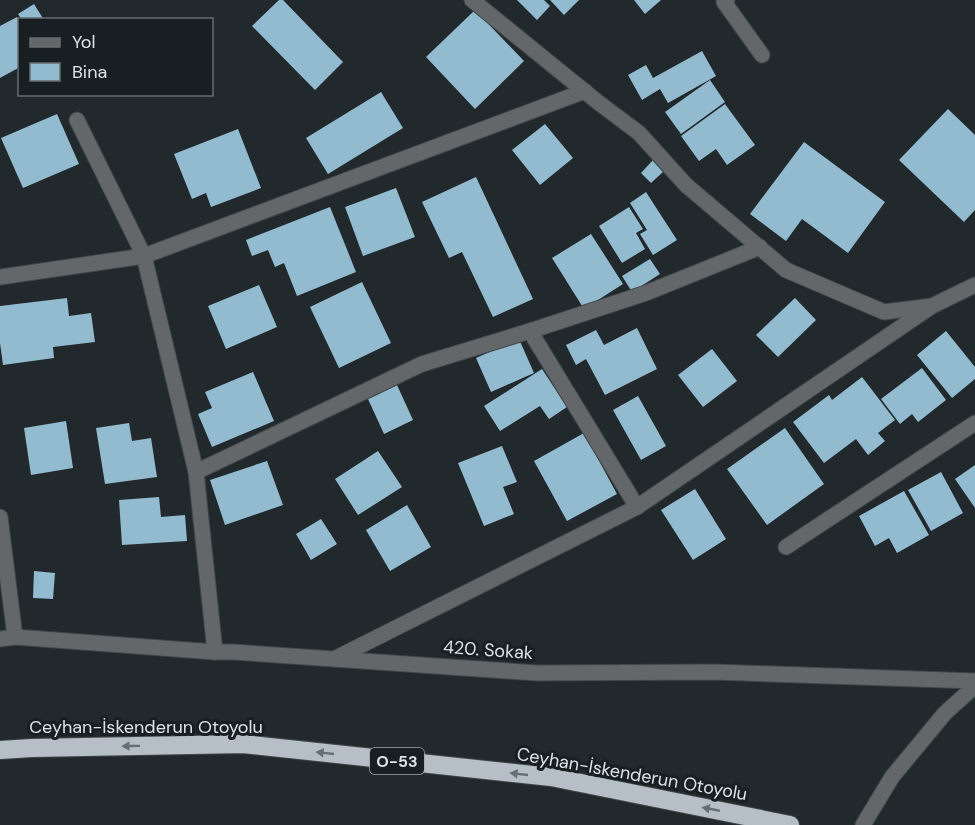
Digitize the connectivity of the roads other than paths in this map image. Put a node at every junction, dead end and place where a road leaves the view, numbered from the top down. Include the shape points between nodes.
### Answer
1 (472, 0) edge
2 (727, 0) edge
3 (762, 55) dead end
4 (585, 92) junction
5 (77, 120) dead end
6 (760, 247) junction
7 (144, 256) junction
8 (0, 277) edge
9 (975, 285) edge
10 (932, 306) junction
11 (530, 331) junction
12 (975, 423) edge
13 (196, 472) junction
14 (637, 507) junction
15 (0, 516) edge
16 (786, 547) dead end
17 (8, 638) edge
18 (216, 652) junction
19 (334, 659) junction
20 (975, 683) edge
21 (0, 750) edge
22 (789, 825) edge
23 (863, 825) edge

1 - 4 street
2 - 3 street via 724,2
4 - 6 street via 639,133 686,185
4 - 7 street
5 - 7 street
6 - 10 street via 786,270 884,312
6 - 11 street via 646,293
7 - 8 street
7 - 13 street
9 - 10 street
10 - 14 street
11 - 13 street via 422,364
11 - 14 street
12 - 16 street
13 - 18 street
14 - 19 street
15 - 17 street
17 - 18 street, 420. Sokak
18 - 19 street, 420. Sokak
19 - 20 street, 420. Sokak via 537,673 715,672
20 - 23 street, 420. Sokak via 892,777
22 -> 21 highway, Ceyhan-İskenderun Otoyolu / O-53 via 551,777 243,744

